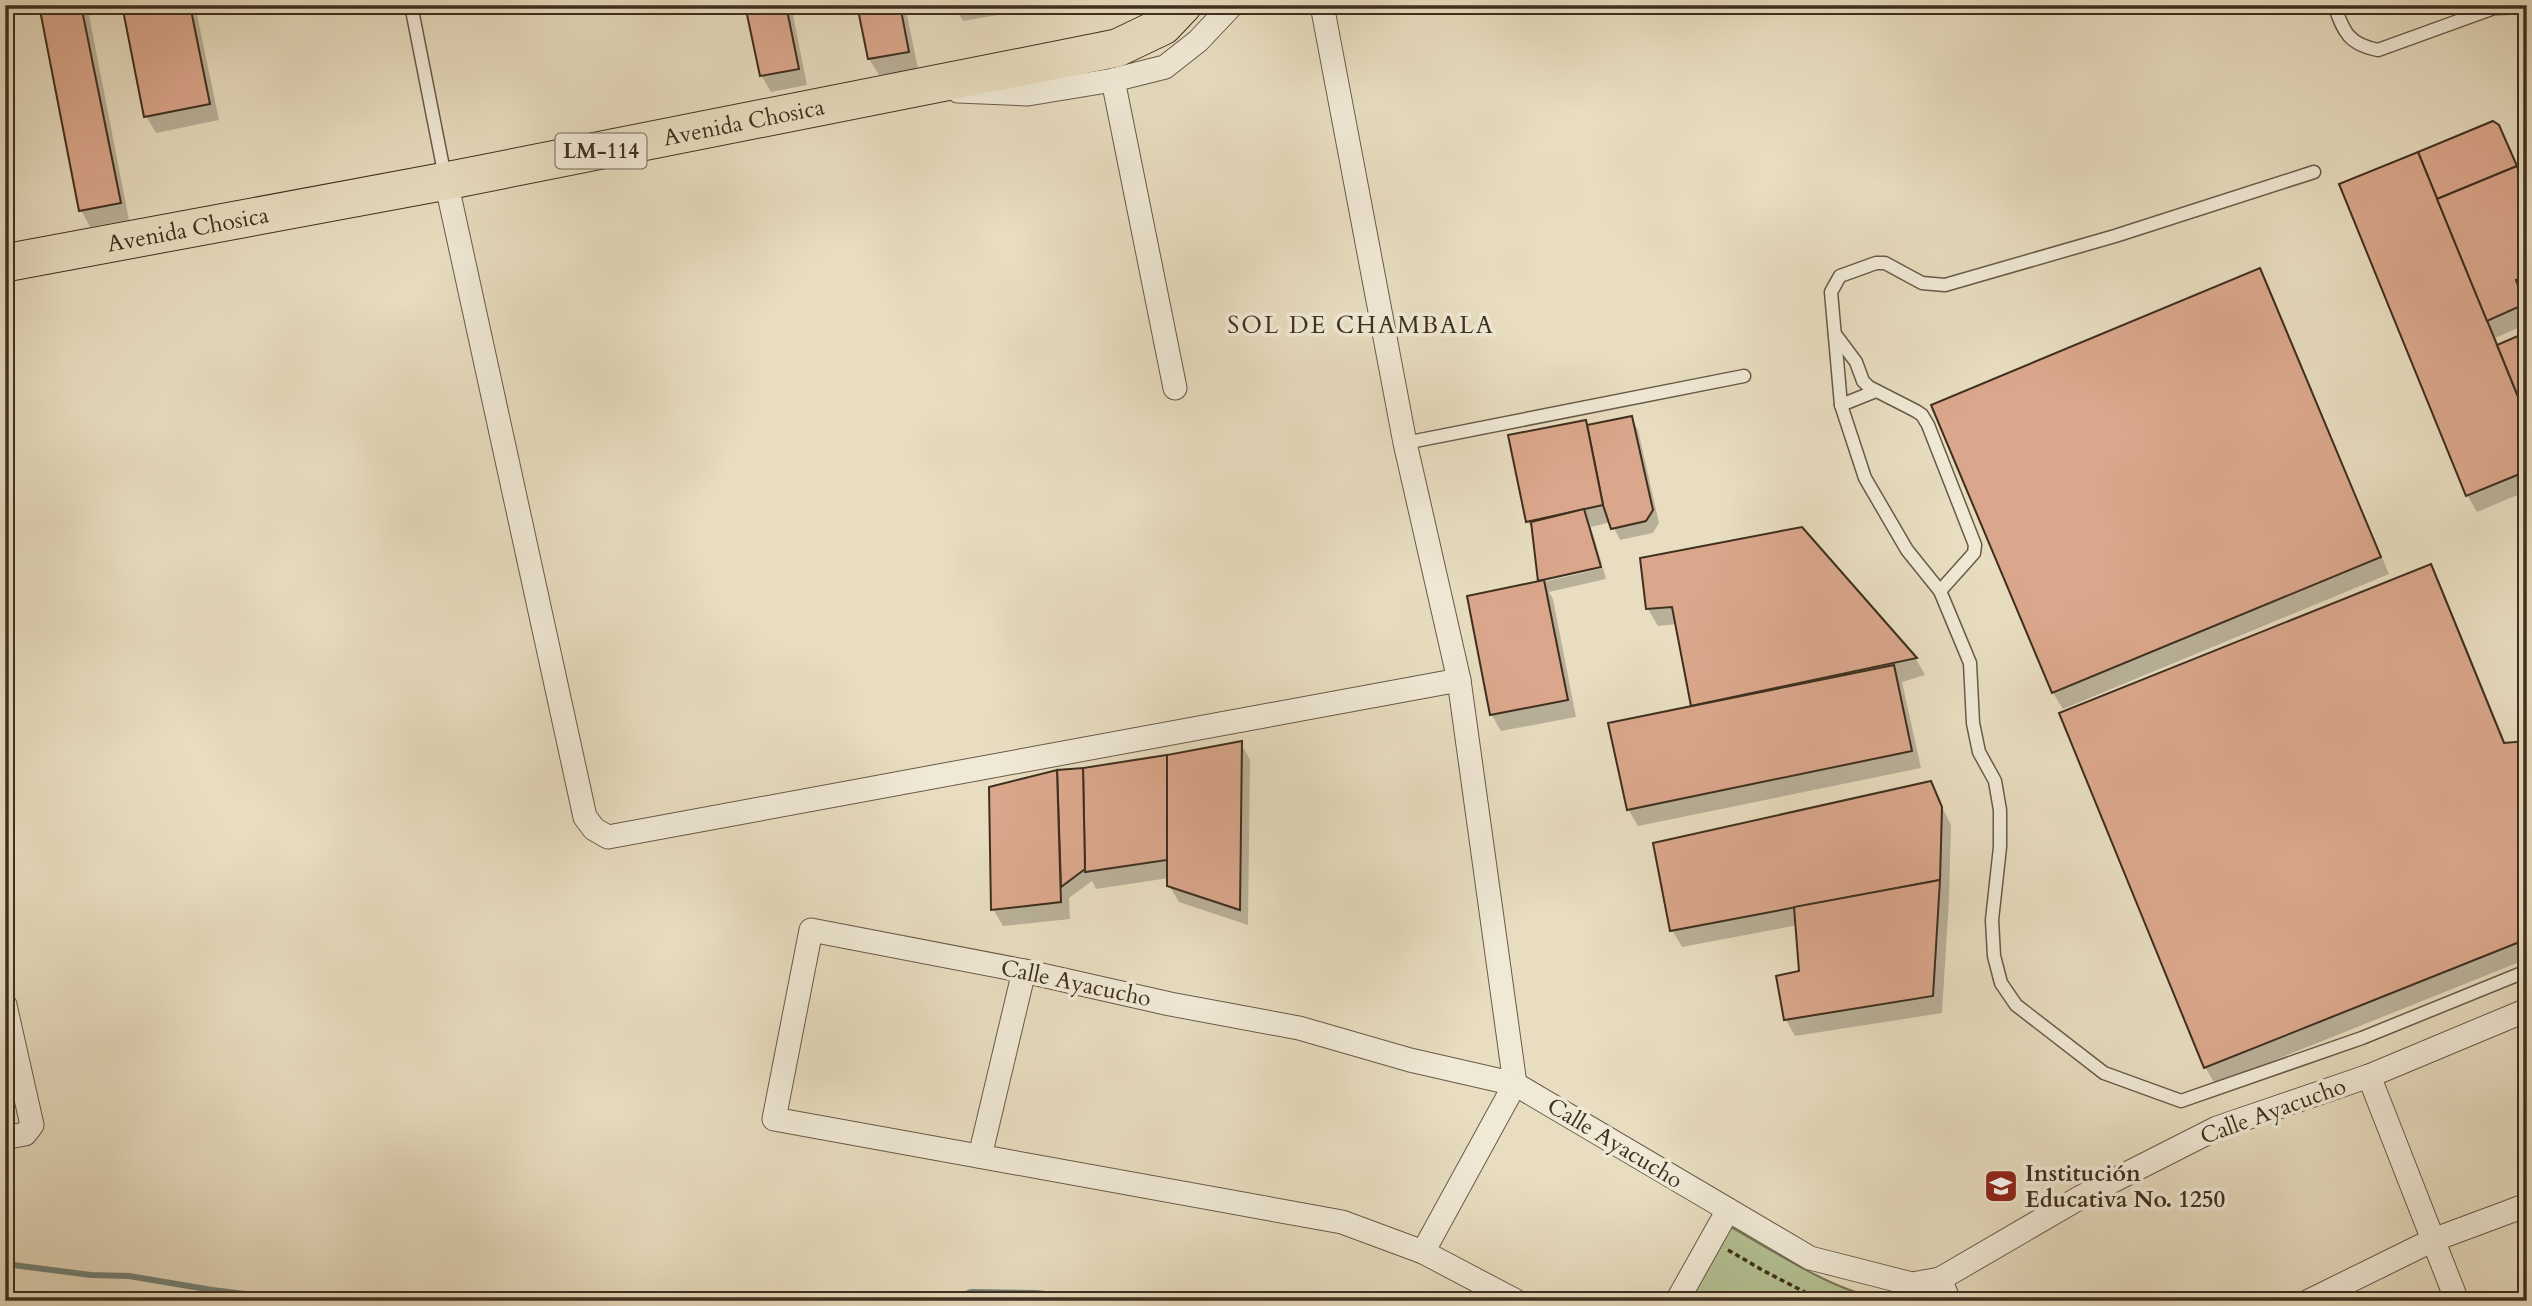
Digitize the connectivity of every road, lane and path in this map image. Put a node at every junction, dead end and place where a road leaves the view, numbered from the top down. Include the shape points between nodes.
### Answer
1 (411, 5) edge
2 (1183, 5) edge
3 (1232, 5) edge
4 (2334, 5) edge
5 (1320, 6) edge
6 (2527, 7) edge
7 (1113, 80) junction
8 (909, 90) junction
9 (2314, 172) dead end
10 (446, 181) junction
11 (5, 263) edge
12 (1835, 334) junction
13 (1744, 376) dead end
14 (1175, 388) dead end
15 (1876, 391) junction
16 (1841, 405) junction
17 (1405, 443) junction
18 (1940, 591) junction
19 (1459, 680) junction
20 (1024, 971) junction
21 (2527, 971) edge
22 (5, 1005) edge
23 (2527, 1010) edge
24 (2369, 1076) junction
25 (1515, 1084) junction
26 (5, 1135) edge
27 (980, 1156) junction
28 (2527, 1205) edge
29 (1728, 1210) junction
30 (1711, 1240) junction
31 (2433, 1240) junction
32 (1423, 1252) junction
33 (1940, 1279) junction
34 (1516, 1301) edge
35 (1677, 1301) edge
36 (1822, 1301) edge
37 (1950, 1301) edge
38 (2309, 1301) edge
39 (2457, 1301) edge

1 - 10 lane
2 - 8 main road, Avenida Chosica / LM-114 via 1163,26 1116,48
3 - 7 street via 1198,41 1165,66
4 - 6 lane via 2344,33 2361,46 2378,50 2494,8
5 - 17 street
7 - 8 street via 1028,94
7 - 14 street
8 - 10 main road, Avenida Chosica / LM-114
9 - 12 lane via 1945,285 1922,283 1885,263 1875,263 1835,282 1831,292
10 - 11 main road, Avenida Chosica / LM-114
10 - 19 street via 585,817 608,837
12 - 15 lane via 1856,362 1863,381
12 - 16 lane
13 - 17 lane
15 - 16 lane
15 - 18 lane via 1922,415 1975,545 1974,553
16 - 18 lane via 1865,478 1907,550
17 - 19 street
18 - 21 lane via 1970,663 1973,723 1979,752 1995,781 2000,810 1992,920 2001,983 2017,1005 2104,1073 2181,1101 2362,1038
19 - 25 street
20 - 25 street, Calle Ayacucho via 1299,1028
20 - 27 street
20 - 27 street, Calle Ayacucho via 811,930 774,1119
22 - 26 street via 32,1125 25,1134
23 - 24 street, Calle Ayacucho
24 - 31 street
24 - 33 street, Calle Ayacucho via 2217,1128 2081,1197
25 - 29 street, Calle Ayacucho
25 - 32 street
27 - 32 street via 1342,1222
28 - 31 street
29 - 30 street
29 - 33 street, Calle Ayacucho via 1810,1258 1912,1284
30 - 35 street
30 - 36 path
31 - 38 street
31 - 39 street
32 - 34 street
33 - 37 street

